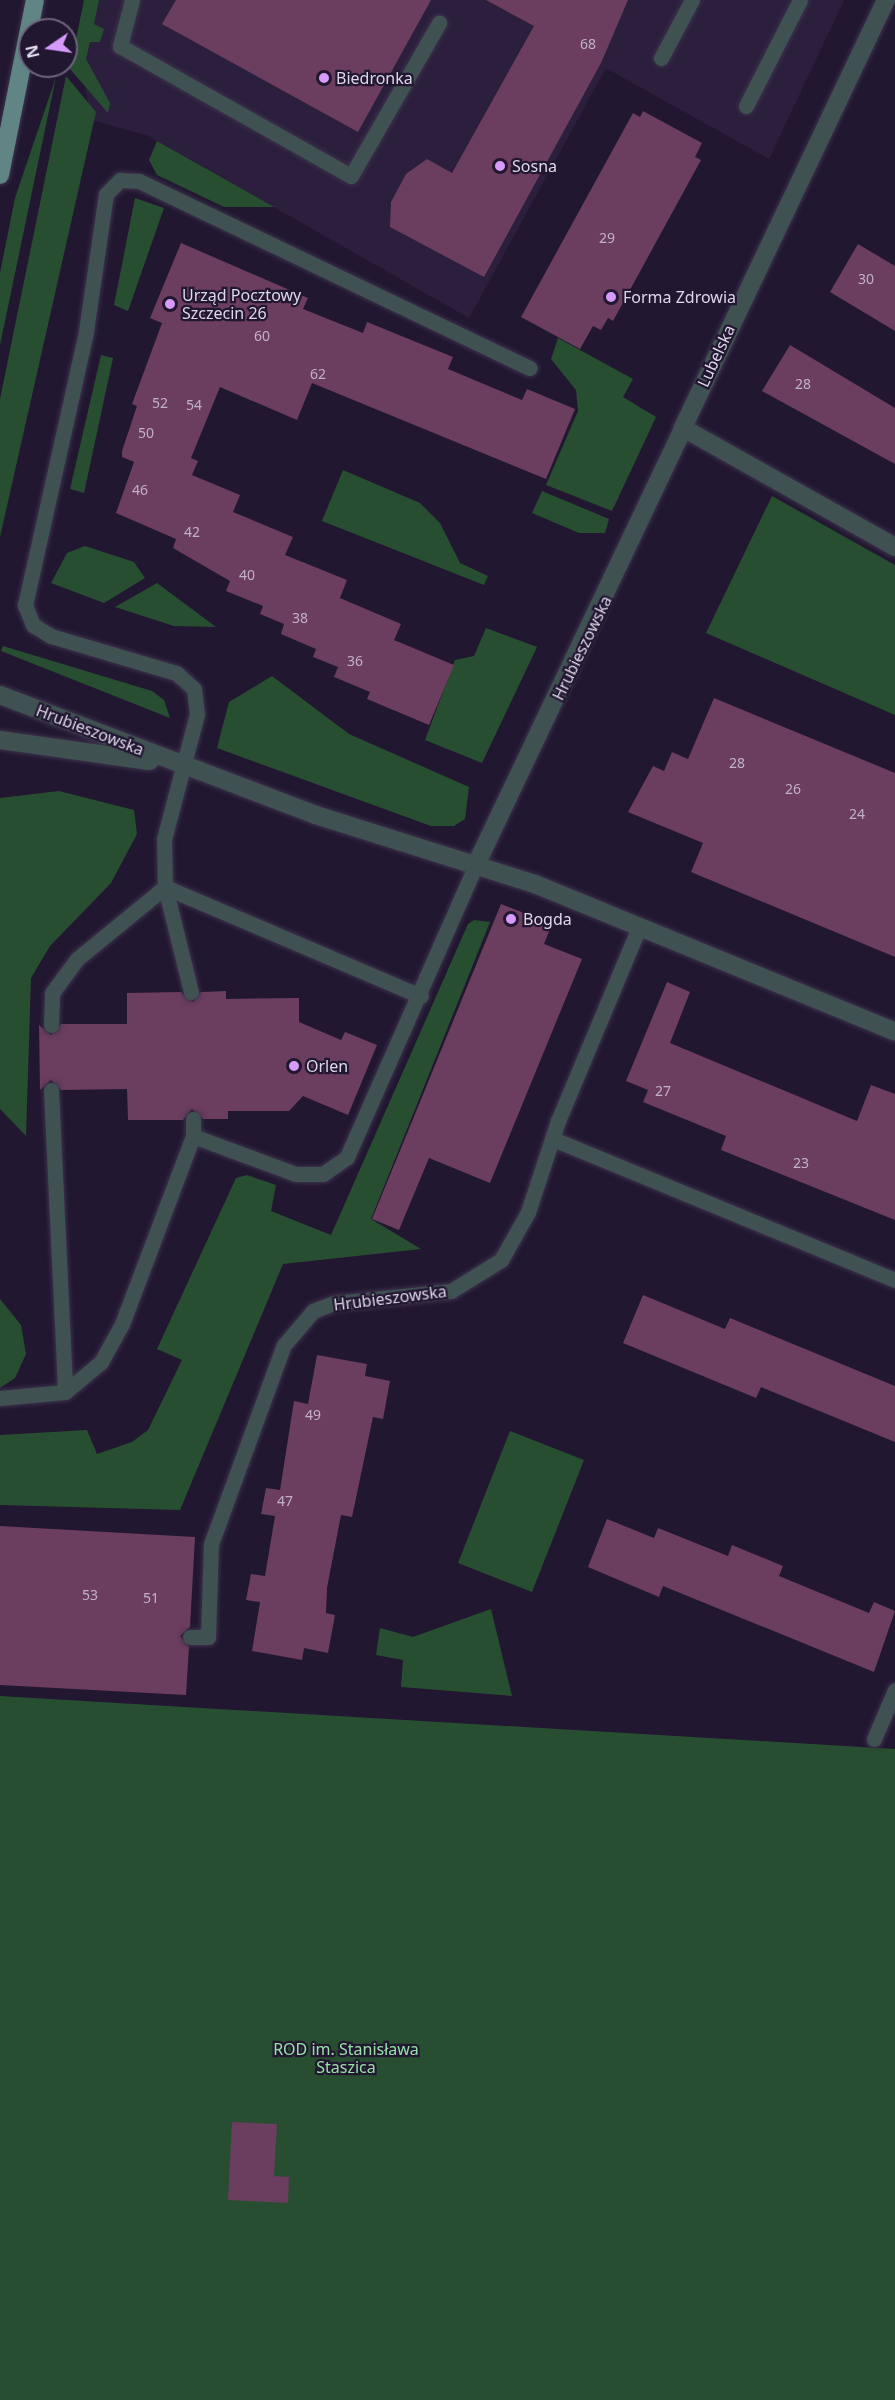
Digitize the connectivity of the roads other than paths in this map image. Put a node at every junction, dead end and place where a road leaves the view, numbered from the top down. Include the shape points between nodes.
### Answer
1 (35, 0) edge
2 (132, 0) edge
3 (692, 0) edge
4 (800, 0) edge
5 (886, 0) edge
6 (439, 22) dead end
7 (662, 58) dead end
8 (746, 106) dead end
9 (0, 175) edge
10 (529, 368) dead end
11 (683, 428) junction
12 (895, 547) edge
13 (0, 695) edge
14 (0, 740) edge
15 (179, 765) junction
16 (475, 867) junction
17 (165, 887) junction
18 (640, 925) junction
19 (191, 992) dead end
20 (421, 996) junction
21 (51, 1025) dead end
22 (895, 1032) edge
23 (51, 1090) dead end
24 (193, 1119) dead end
25 (193, 1136) junction
26 (553, 1139) junction
27 (895, 1280) edge
28 (65, 1392) junction
29 (0, 1398) edge
30 (190, 1637) dead end
31 (895, 1690) edge
32 (874, 1739) dead end

1 - 9 main road
2 - 6 lane via 120,46 351,176
3 - 7 lane
4 - 8 lane
5 - 11 street, Lubelska
10 - 15 lane via 139,181 120,180 106,194 86,331 25,605 33,625 51,636 177,673 195,689 197,714
11 - 12 street
11 - 16 street, Hrubieszowska
13 - 15 street, Hrubieszowska
14 - 15 street, Hrubieszowska
15 - 16 street, Hrubieszowska
15 - 17 lane via 164,839
16 - 18 street, Hrubieszowska
16 - 20 lane
17 - 19 lane
17 - 20 lane
17 - 21 lane via 77,959 52,993
18 - 22 street, Hrubieszowska
18 - 26 lane, Hrubieszowska
20 - 25 lane via 347,1157 323,1174 296,1174
23 - 28 lane
24 - 25 lane
25 - 28 lane via 122,1324 95,1368
26 - 27 lane
26 - 30 lane, Hrubieszowska via 516,1240 478,1279 451,1291 334,1303 313,1311 284,1345 211,1544 208,1637
28 - 29 lane
31 - 32 lane

